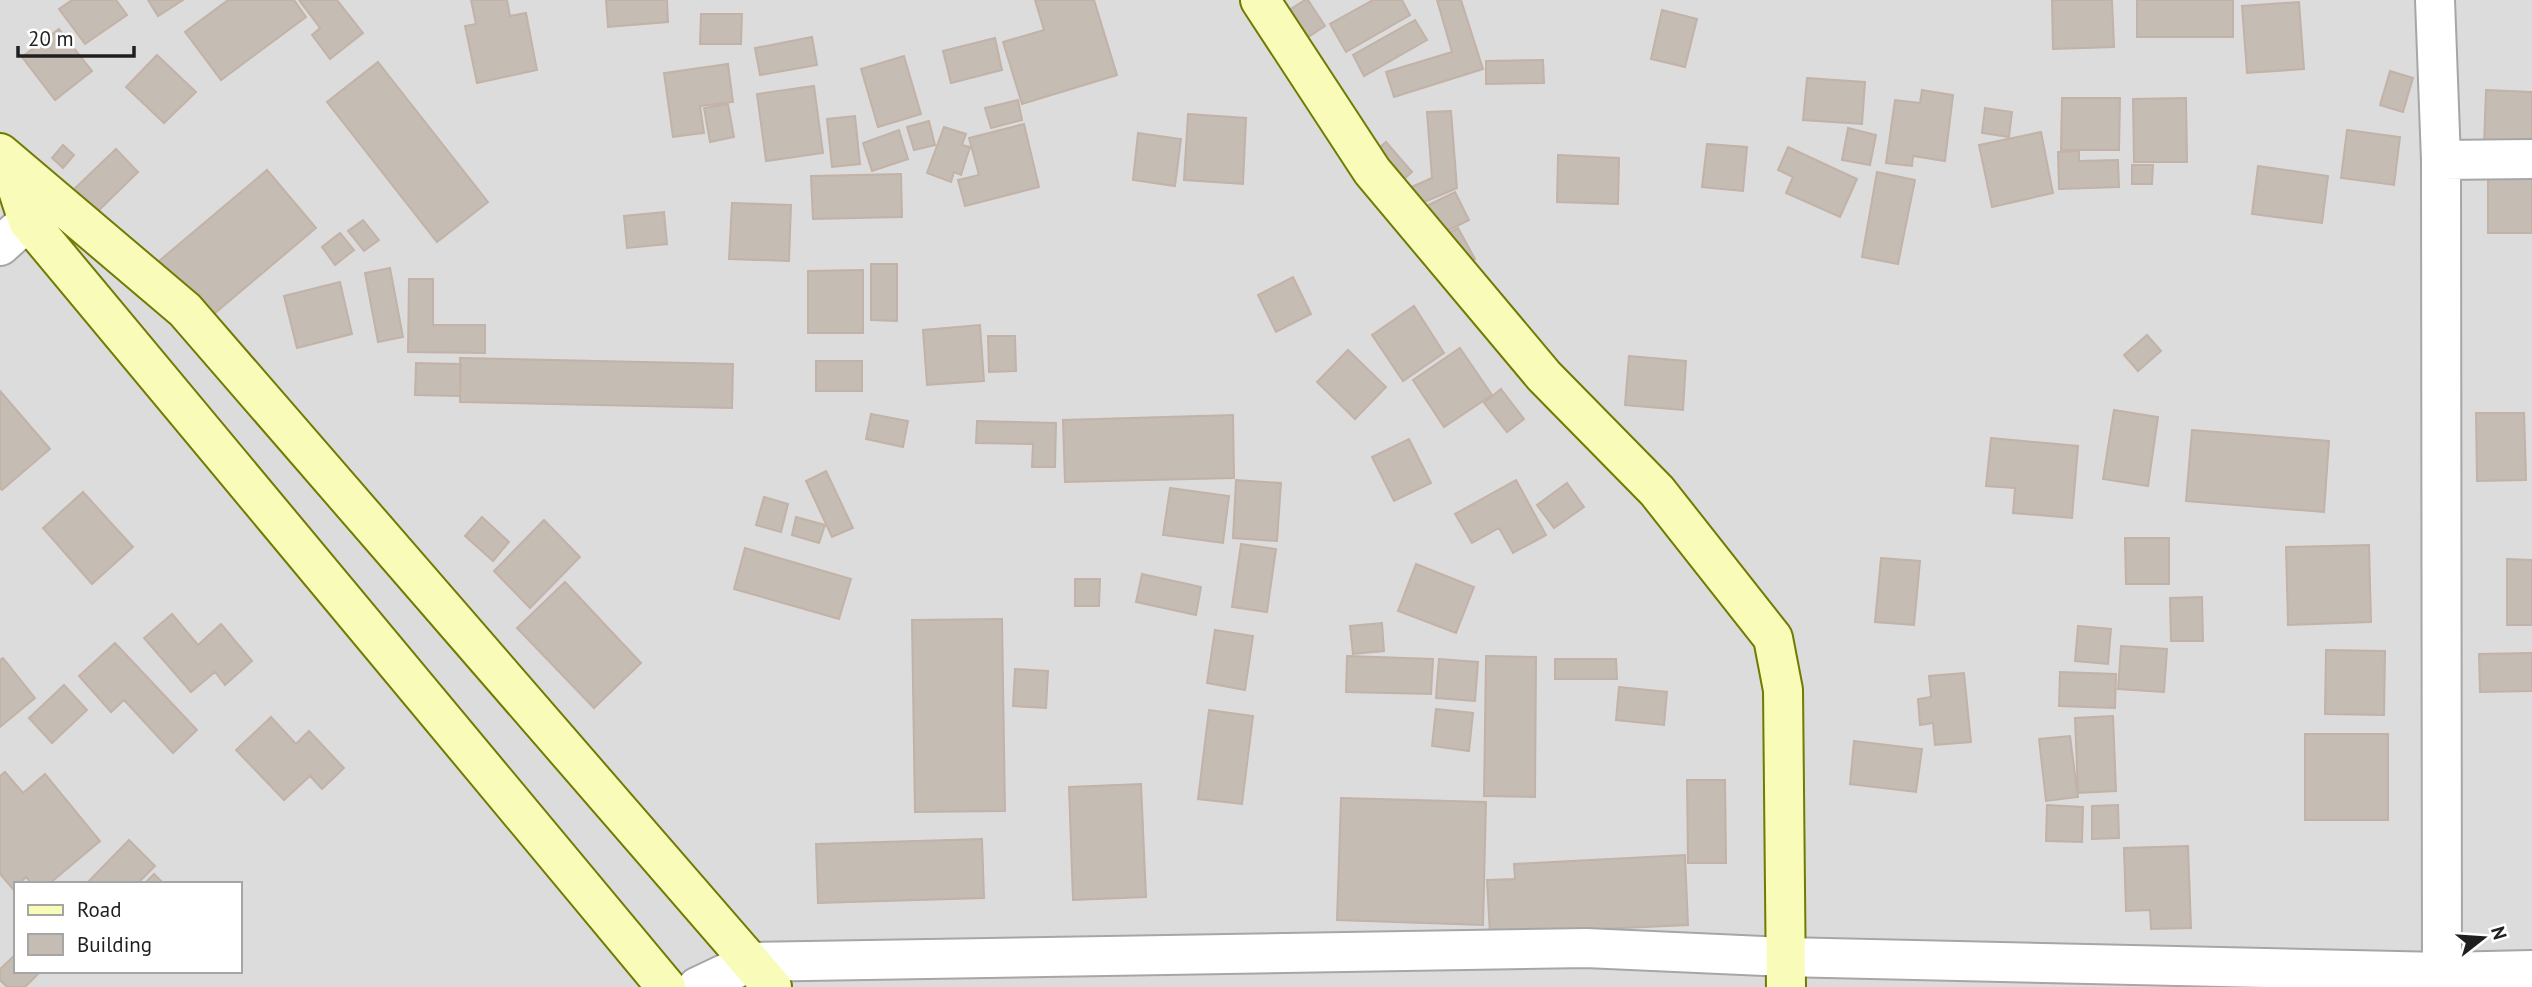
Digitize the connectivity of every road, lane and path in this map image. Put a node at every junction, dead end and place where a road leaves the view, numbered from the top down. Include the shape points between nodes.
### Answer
1 (1260, 0) edge
2 (2435, 0) edge
3 (5, 158) edge
4 (2532, 159) edge
5 (2441, 160) junction
6 (43, 211) junction
7 (0, 246) edge
8 (2532, 970) edge
9 (1785, 972) edge
10 (761, 975) edge
11 (2442, 979) edge
12 (666, 987) edge
13 (697, 987) edge

1 - 9 street via 1371,171 1544,376 1657,491 1773,638 1783,690
2 - 5 street
3 - 6 street
4 - 5 street
5 - 11 street
6 - 7 street
6 - 10 street via 185,310
6 - 12 street
8 - 11 street
9 - 10 street via 1586,948
9 - 11 street
10 - 13 street

